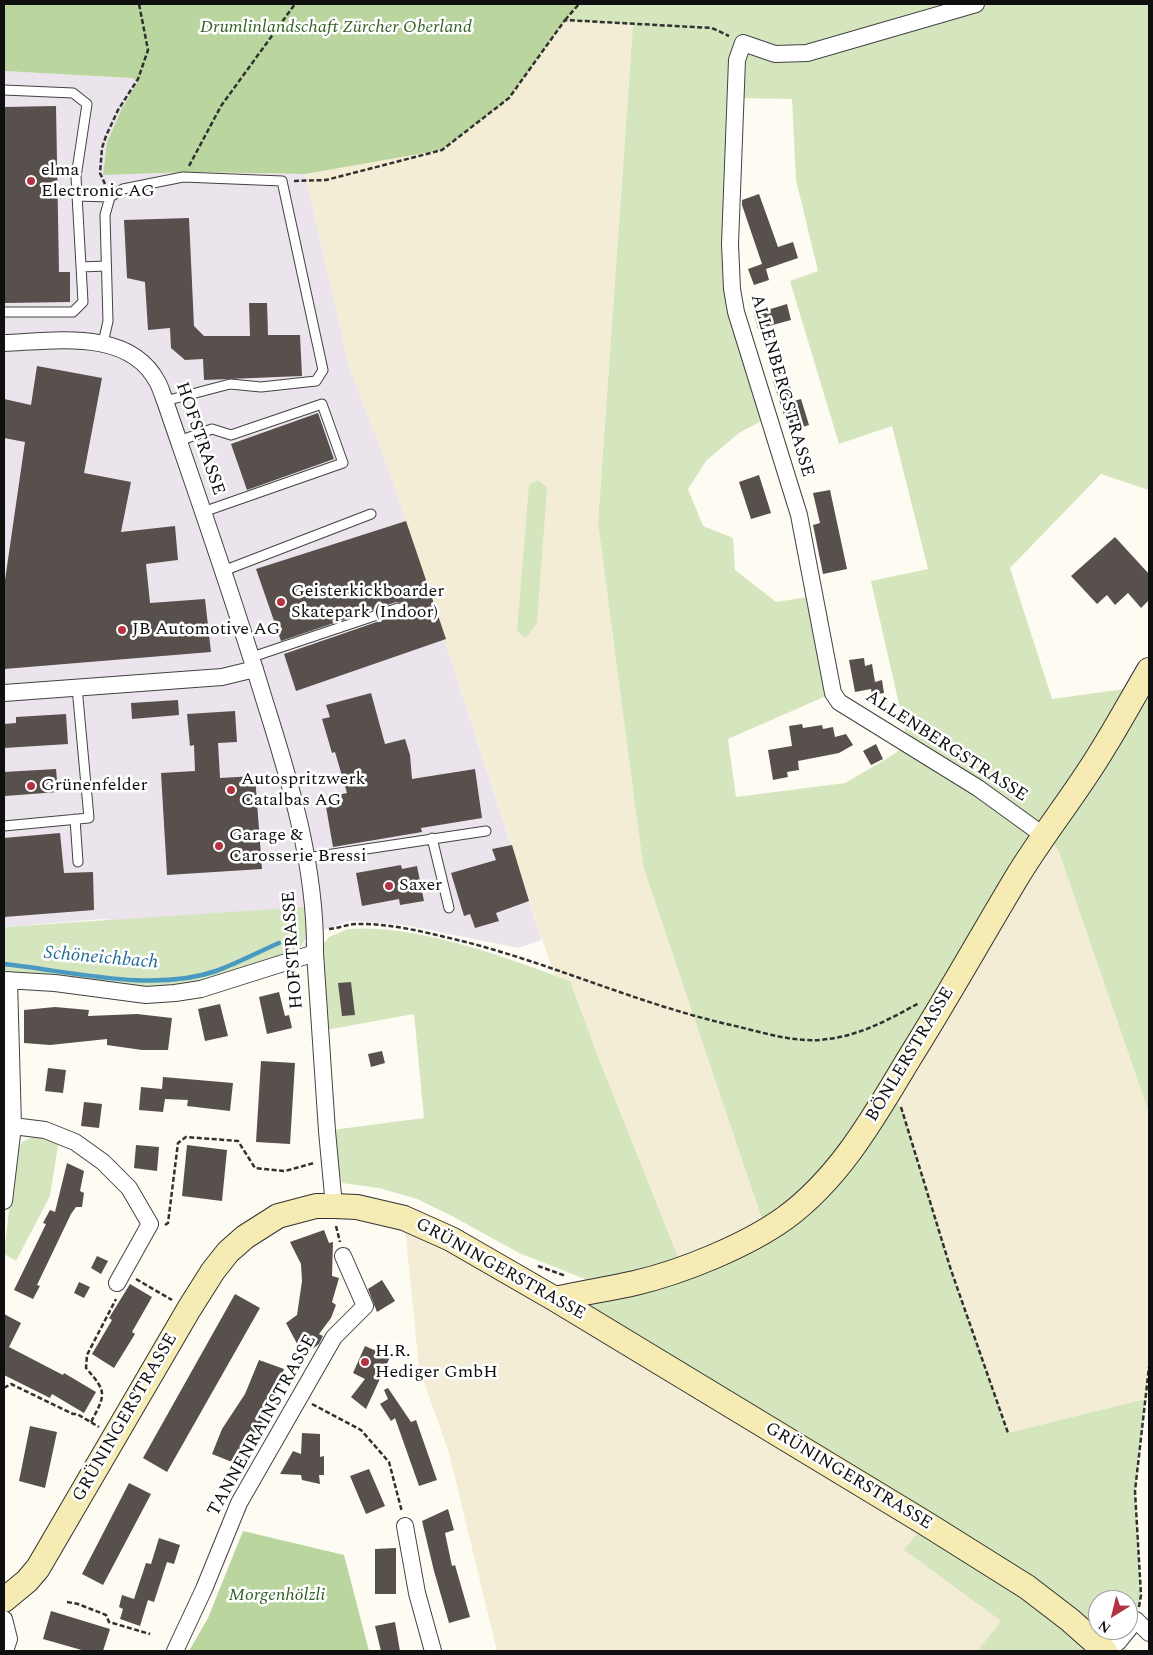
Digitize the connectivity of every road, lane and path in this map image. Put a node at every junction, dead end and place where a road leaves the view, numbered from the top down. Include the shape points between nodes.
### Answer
1 (139, 4) edge
2 (294, 4) edge
3 (579, 4) edge
4 (976, 4) edge
5 (565, 20) junction
6 (742, 43) junction
7 (4, 90) edge
8 (183, 177) junction
9 (282, 182) junction
10 (77, 196) junction
11 (110, 197) junction
12 (106, 266) junction
13 (80, 267) junction
14 (4, 312) edge
15 (4, 343) edge
16 (103, 343) junction
17 (165, 402) junction
18 (179, 440) junction
19 (203, 512) junction
20 (371, 514) dead end
21 (224, 571) junction
22 (398, 608) dead end
23 (253, 663) junction
24 (1149, 670) edge
25 (77, 687) junction
26 (4, 693) edge
27 (75, 819) junction
28 (4, 826) edge
29 (486, 831) dead end
30 (1043, 835) junction
31 (432, 838) junction
32 (306, 858) junction
33 (78, 862) dead end
34 (449, 908) dead end
35 (315, 930) junction
36 (315, 953) junction
37 (6, 980) edge
38 (922, 1002) dead end
39 (889, 1092) junction
40 (13, 1126) junction
41 (330, 1160) junction
42 (4, 1201) edge
43 (334, 1206) junction
44 (150, 1224) junction
45 (343, 1256) joint
46 (120, 1278) junction
47 (555, 1299) junction
48 (178, 1304) dead end
49 (1149, 1367) edge
50 (4, 1388) edge
51 (300, 1398) junction
52 (91, 1422) junction
53 (105, 1430) dead end
54 (1008, 1434) dead end
55 (405, 1526) joint
56 (4, 1600) edge
57 (67, 1602) dead end
58 (1138, 1610) edge
59 (4, 1619) edge
60 (1138, 1622) edge
61 (1149, 1633) edge
62 (150, 1634) dead end
63 (1120, 1640) edge
64 (5, 1651) edge
65 (175, 1651) edge
66 (433, 1651) edge
67 (1106, 1651) edge

1 - 11 path via 148,50 138,78 118,110 102,148 100,173
2 - 8 path via 222,106
3 - 5 path
4 - 6 street via 807,53 775,54
5 - 6 path via 712,28
5 - 9 path via 509,98 442,150 326,180
6 - 30 street, ALLENBERGSTRASSE via 736,60 730,244 732,289 736,312 799,515 833,693 839,702 978,788
7 - 10 lane via 73,93 87,104 76,177
8 - 9 lane
8 - 11 lane via 123,189
9 - 17 lane via 323,370 316,382 261,387 230,384
10 - 11 lane
10 - 13 lane
11 - 12 lane via 105,215
12 - 13 lane
12 - 16 lane via 108,321
13 - 14 lane via 83,302 73,312
15 - 16 street, HOFSTRASSE via 85,340
16 - 17 street, HOFSTRASSE via 126,351 145,366 158,382
17 - 18 street, HOFSTRASSE
18 - 19 street, HOFSTRASSE
18 - 19 lane via 212,429 231,435 322,404 343,463
19 - 21 street, HOFSTRASSE
20 - 21 lane
21 - 23 street, HOFSTRASSE
22 - 23 lane
23 - 25 street via 222,677
23 - 32 street, HOFSTRASSE via 289,779
24 - 30 main road, BÖNLERSTRASSE via 1101,752
25 - 26 street
25 - 27 lane via 89,818
27 - 28 lane
27 - 33 lane
29 - 31 lane
30 - 39 main road, BÖNLERSTRASSE
31 - 32 lane
31 - 34 lane
32 - 35 street, HOFSTRASSE
35 - 36 street, HOFSTRASSE
35 - 38 path via 362,924 429,933 522,958 672,1011 785,1037 827,1040 854,1034
36 - 37 street via 201,989 174,993 146,995
36 - 41 street, HOFSTRASSE
37 - 40 street
39 - 47 main road, BÖNLERSTRASSE via 864,1132 820,1187 804,1203 758,1235 668,1274
39 - 54 path via 902,1109 951,1270
40 - 42 street
40 - 44 street via 46,1130 75,1142 103,1162 129,1188
41 - 43 street, HOFSTRASSE
41 - 44 path via 285,1172 255,1168 238,1142 186,1138 178,1143 168,1224
43 - 45 path
43 - 47 main road, GRÜNINGERSTRASSE via 381,1212 424,1225
43 - 56 main road, GRÜNINGERSTRASSE via 307,1208 278,1216 228,1252 189,1309 38,1568
44 - 46 street
45 - 51 street, TANNENRAINSTRASSE via 365,1306 334,1337
46 - 48 path
46 - 52 path via 119,1295 87,1355 86,1368 103,1391
47 - 67 main road, GRÜNINGERSTRASSE via 1027,1587
49 - 58 path via 1135,1491 1141,1595
50 - 52 path via 11,1384
51 - 55 path via 361,1430 389,1462
51 - 65 street, TANNENRAINSTRASSE via 238,1504
52 - 53 path
55 - 66 street via 416,1593
57 - 62 path via 106,1615 109,1622
59 - 64 street via 9,1639
60 - 61 street
63 - 67 street

